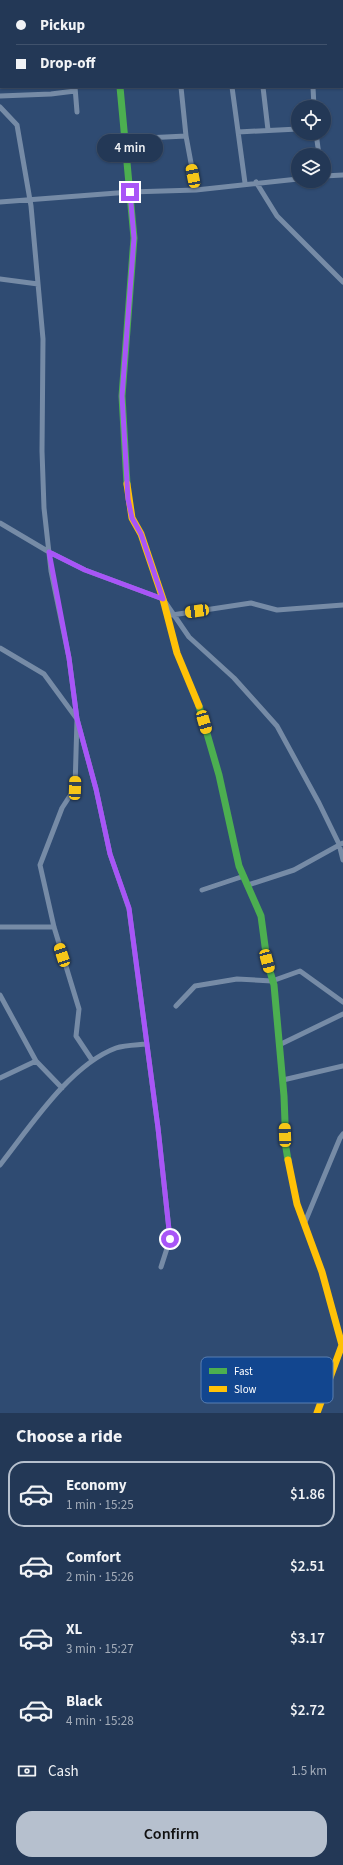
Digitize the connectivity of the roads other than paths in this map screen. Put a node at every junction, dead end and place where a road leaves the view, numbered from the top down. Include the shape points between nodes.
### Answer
1 (120, 88) edge
2 (180, 88) edge
3 (232, 88) edge
4 (263, 88) edge
5 (313, 88) edge
6 (75, 89) edge
7 (0, 96) edge
8 (314, 100) edge
9 (0, 107) edge
10 (77, 112) dead end
11 (291, 129) edge
12 (268, 130) junction
13 (238, 132) junction
14 (186, 136) junction
15 (125, 139) junction
16 (343, 175) edge
17 (331, 176) edge
18 (291, 180) edge
19 (256, 182) junction
20 (245, 184) junction
21 (196, 190) junction
22 (130, 192) junction
23 (30, 198) junction
24 (0, 202) edge
25 (0, 279) edge
26 (343, 282) edge
27 (38, 284) junction
28 (0, 523) edge
29 (49, 552) junction
30 (163, 599) junction
31 (343, 605) edge
32 (170, 615) junction
33 (0, 648) edge
34 (77, 719) junction
35 (341, 844) edge
36 (343, 860) edge
37 (244, 876) junction
38 (248, 885) junction
39 (202, 890) dead end
40 (0, 927) edge
41 (54, 928) junction
42 (272, 981) junction
43 (0, 995) edge
44 (343, 1002) edge
45 (176, 1006) dead end
46 (343, 1014) edge
47 (146, 1044) junction
48 (279, 1045) junction
49 (92, 1060) junction
50 (36, 1061) junction
51 (343, 1066) edge
52 (0, 1078) edge
53 (283, 1080) junction
54 (62, 1088) junction
55 (343, 1134) edge
56 (0, 1165) edge
57 (304, 1222) junction
58 (161, 1267) dead end
59 (333, 1370) edge
60 (321, 1403) edge
61 (317, 1413) edge

1 - 15 street
2 - 14 street
3 - 13 street
4 - 12 street
5 - 8 street
6 - 7 street
6 - 10 street
9 - 23 street via 17,125
11 - 12 street
12 - 13 street
13 - 20 street
14 - 15 street
14 - 21 street
15 - 22 street
16 - 17 street
18 - 19 street
19 - 20 street
19 - 26 street via 277,216
20 - 21 street
21 - 22 street
22 - 23 street
22 - 30 street via 134,238 122,396 128,499 132,518 141,534
23 - 24 street
23 - 27 street
25 - 27 street
27 - 29 street via 42,339 44,494
28 - 29 street
29 - 30 street via 85,570
29 - 34 street via 69,658
30 - 32 street
31 - 32 street via 277,610 251,603
32 - 35 street via 189,637 234,678 276,726
32 - 37 street via 177,653 200,709
33 - 34 street via 44,674
34 - 41 street via 75,788 62,808 40,865
34 - 47 street via 110,854 129,908
35 - 36 street
35 - 38 street via 294,870
37 - 38 street
37 - 39 street
38 - 42 street via 261,916
40 - 41 street
41 - 49 street via 79,1009 76,1036
42 - 44 street via 300,971
42 - 45 street via 237,979 196,986
42 - 48 street
43 - 50 street
46 - 48 street
47 - 49 street via 117,1048
47 - 58 street via 170,1239
48 - 53 street
49 - 54 street
50 - 52 street
50 - 54 street
51 - 53 street
53 - 57 street via 286,1148 297,1204
54 - 56 street
55 - 57 street
57 - 59 street via 322,1272 342,1346
60 - 61 street

